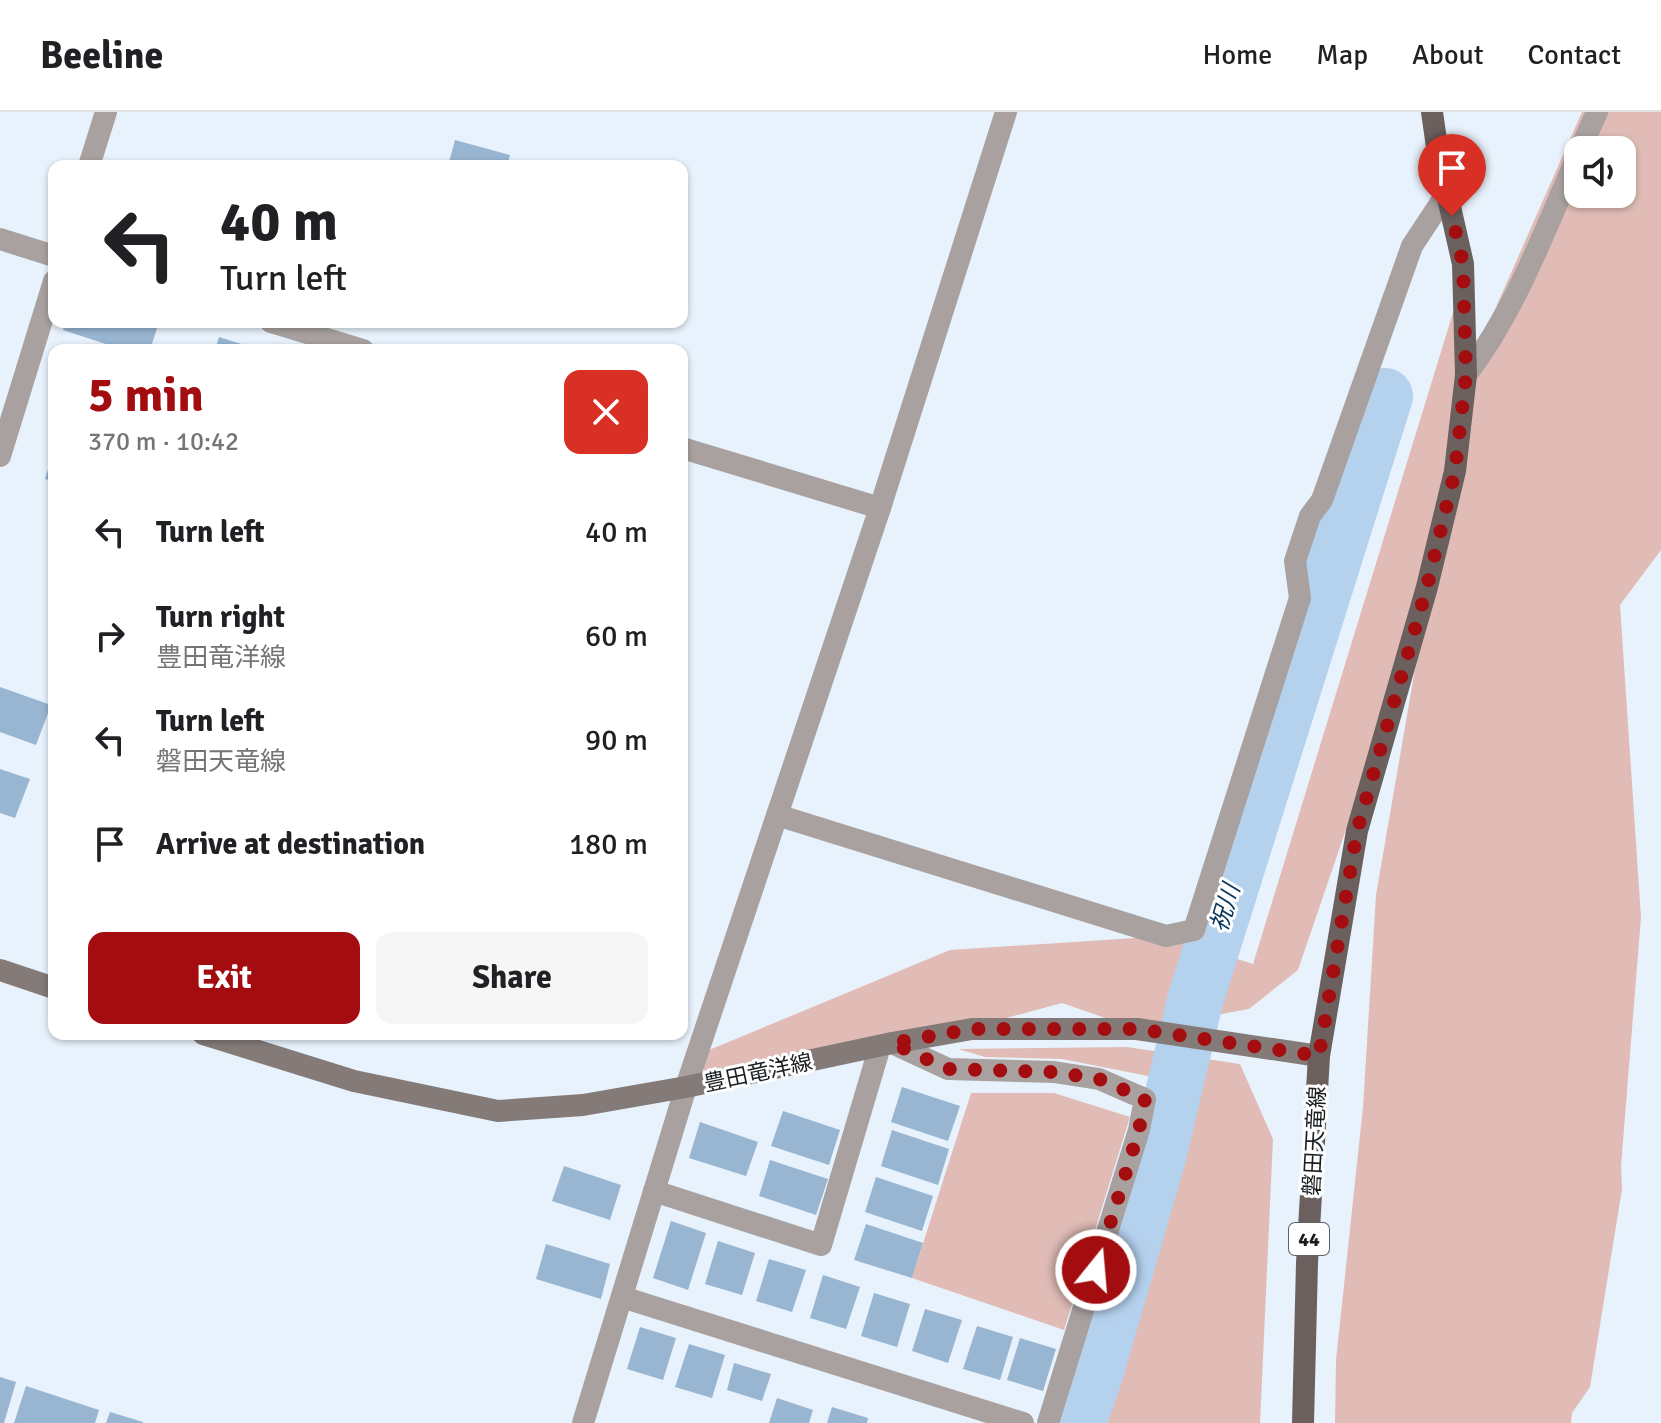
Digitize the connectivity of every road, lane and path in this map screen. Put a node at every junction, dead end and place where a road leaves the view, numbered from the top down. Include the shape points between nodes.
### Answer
1 (106, 112) edge
2 (1006, 112) edge
3 (1432, 112) edge
4 (1597, 112) edge
5 (1586, 136) edge
6 (91, 160) edge
7 (1564, 185) edge
8 (1447, 193) junction
9 (0, 239) edge
10 (48, 254) edge
11 (48, 300) edge
12 (291, 328) edge
13 (343, 344) edge
14 (1466, 375) junction
15 (688, 450) edge
16 (0, 456) edge
17 (880, 508) junction
18 (777, 815) junction
19 (0, 970) edge
20 (48, 986) edge
21 (222, 1040) edge
22 (886, 1045) junction
23 (1319, 1056) junction
24 (686, 1087) junction
25 (654, 1191) junction
26 (622, 1297) junction
27 (583, 1423) edge
28 (1023, 1423) edge
29 (1048, 1423) edge
30 (1303, 1423) edge

1 - 6 street
2 - 17 street
3 - 8 main road, 磐田天竜線 / 44
4 - 5 street
7 - 14 street via 1513,299
8 - 14 main road, 磐田天竜線 / 44 via 1463,264
8 - 18 street via 1412,246 1322,500 1310,516 1295,561 1300,598 1194,930 1166,936
9 - 10 street
11 - 16 street
12 - 13 street
14 - 23 main road, 磐田天竜線 / 44 via 1455,471 1357,831
15 - 17 street
17 - 18 street
18 - 24 street
19 - 20 main road
21 - 24 main road, 豊田竜洋線 via 354,1081 498,1111 583,1105
22 - 23 main road, 豊田竜洋線 via 972,1029 1137,1029
22 - 24 main road, 豊田竜洋線
22 - 25 street via 821,1245
22 - 29 street via 948,1069 1054,1072 1099,1079 1145,1099
23 - 30 main road, 磐田天竜線 / 44
24 - 25 street
25 - 26 street
26 - 27 street
26 - 28 street

